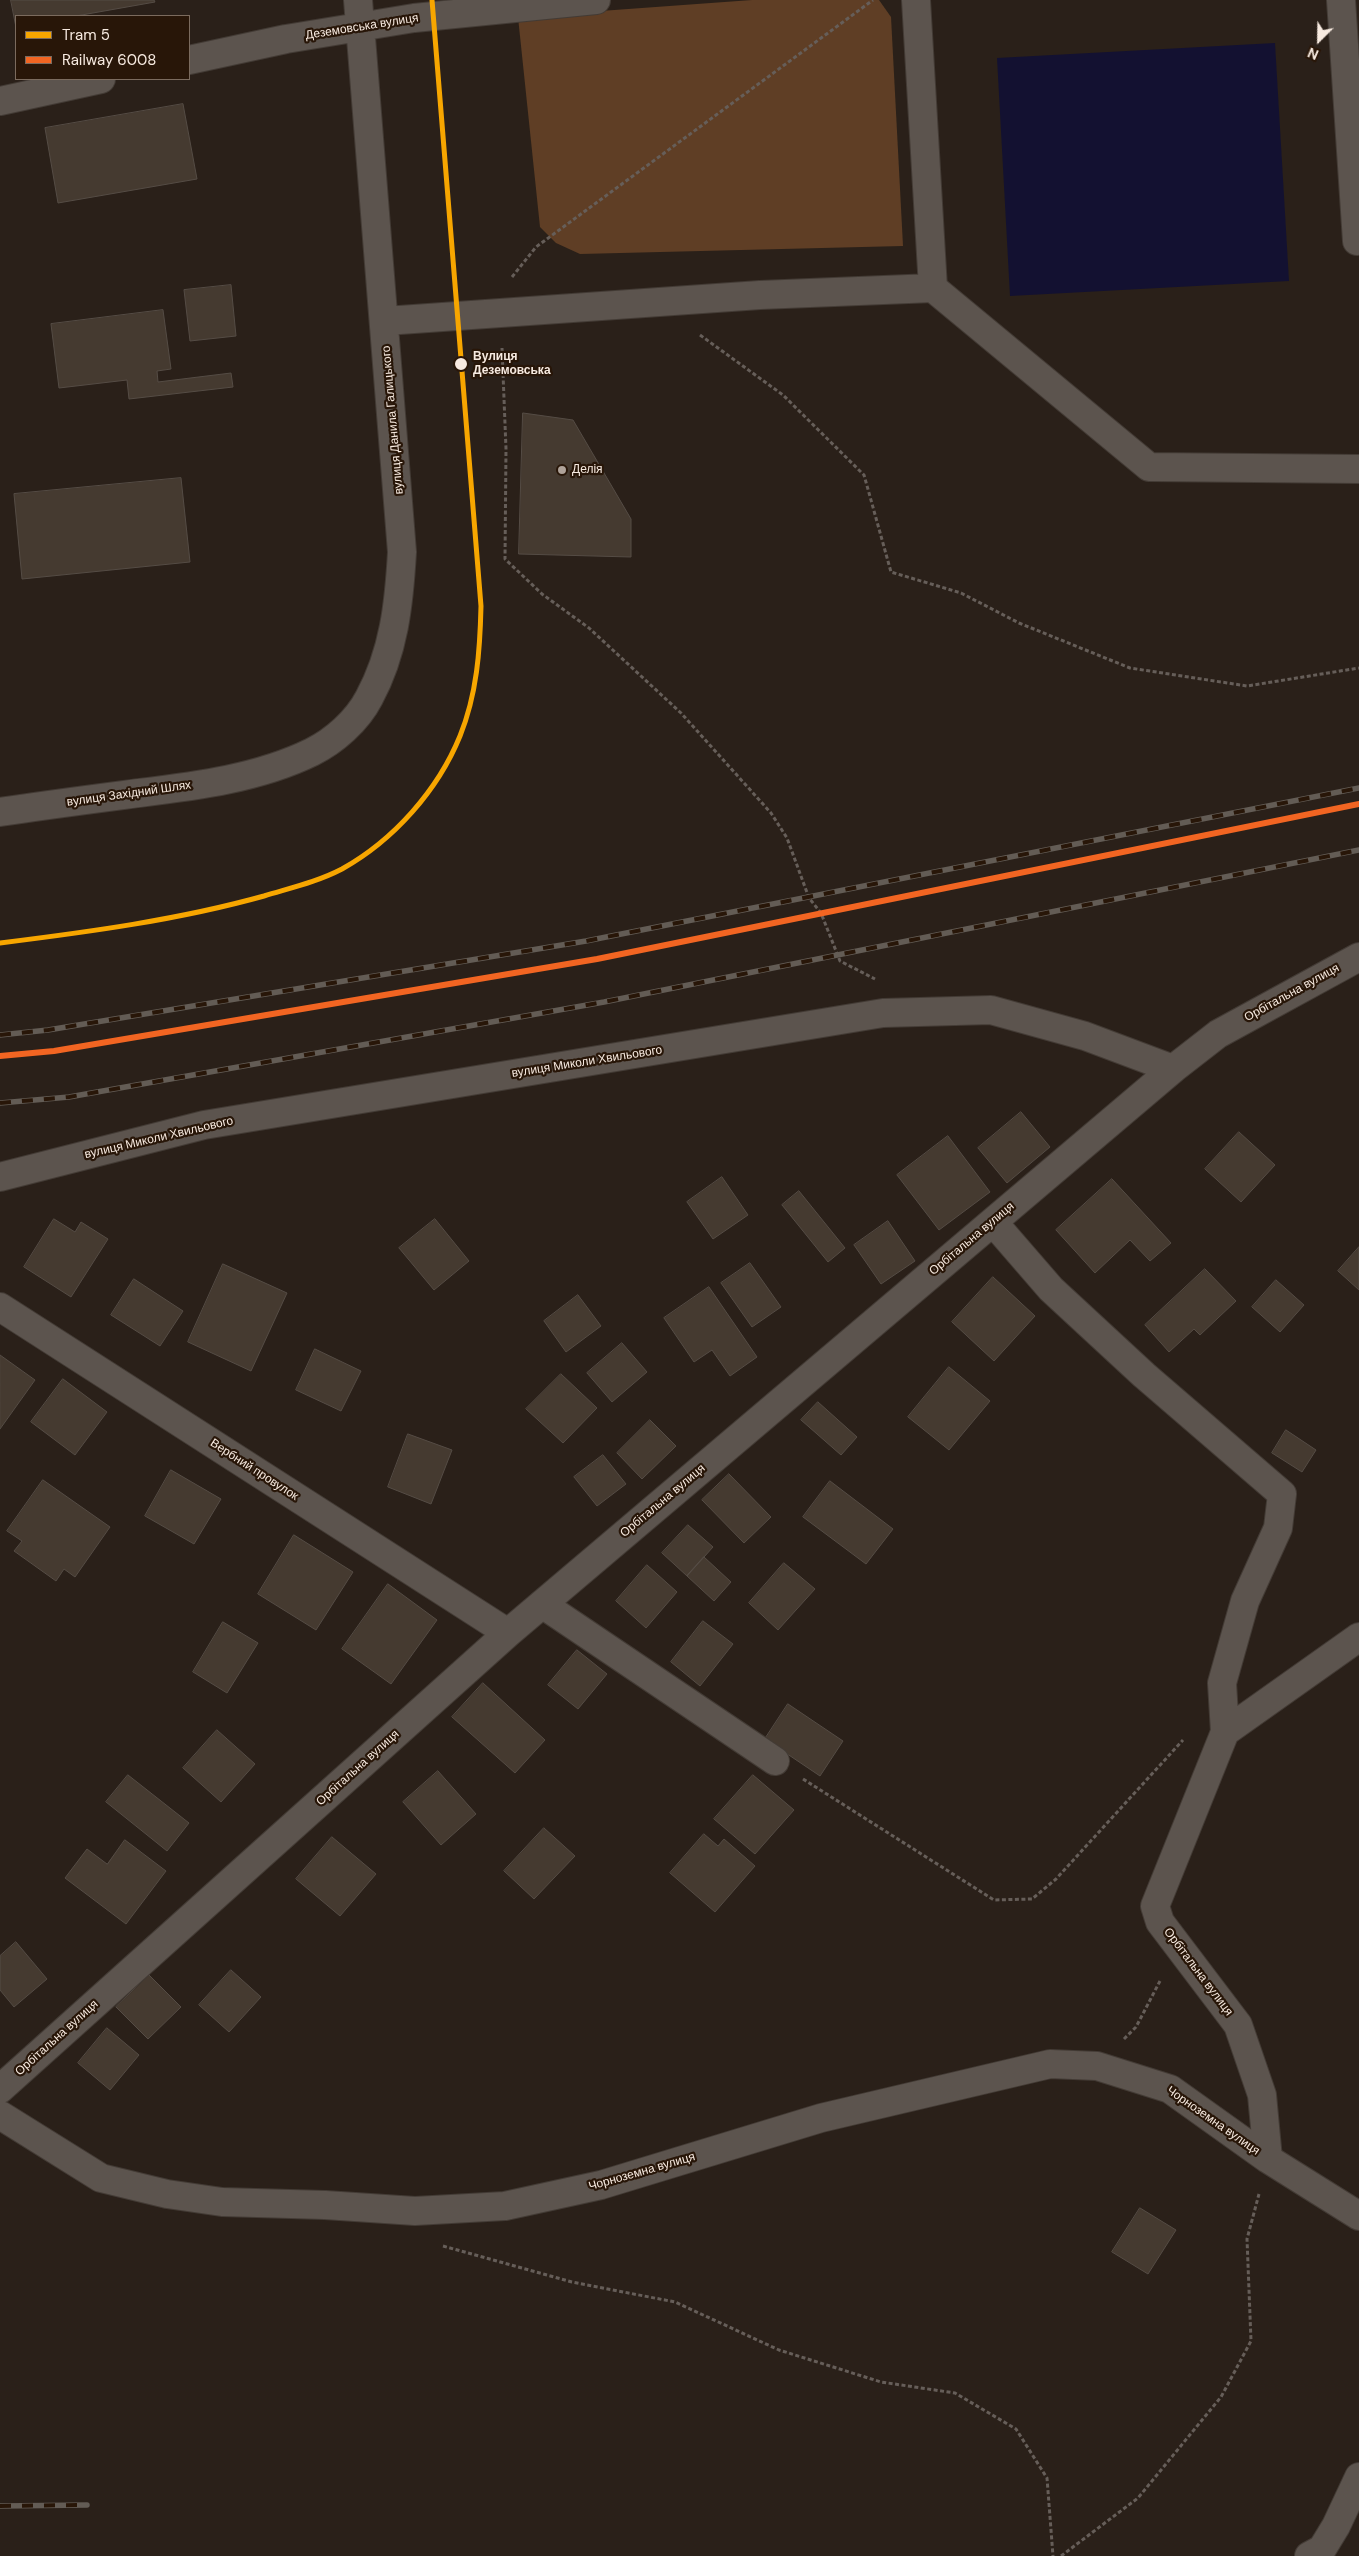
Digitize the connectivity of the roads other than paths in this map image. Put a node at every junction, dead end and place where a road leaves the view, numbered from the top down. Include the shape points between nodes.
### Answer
1 (596, 0) edge
2 (916, 0) edge
3 (1341, 0) edge
4 (360, 13) edge
5 (190, 60) edge
6 (96, 80) edge
7 (0, 101) edge
8 (1357, 241) dead end
9 (933, 288) junction
10 (385, 321) junction
11 (1359, 469) edge
12 (257, 772) joint
13 (0, 812) edge
14 (1359, 957) edge
15 (1173, 1069) junction
16 (0, 1177) edge
17 (993, 1222) junction
18 (0, 1307) edge
19 (542, 1604) junction
20 (508, 1633) junction
21 (1359, 1637) edge
22 (1225, 1732) junction
23 (775, 1761) road end
24 (0, 2089) edge
25 (0, 2115) edge
26 (1268, 2159) junction
27 (1359, 2216) edge
28 (1359, 2477) edge
29 (1309, 2556) edge

1 - 4 street, Деземовська вулиця via 434,15
2 - 9 street
3 - 8 street
4 - 5 street, Деземовська вулиця
4 - 10 street, вулиця Данила Галицького
6 - 7 street
9 - 10 street via 760,295
9 - 11 street via 1149,467
10 - 12 street, вулиця Данила Галицького via 402,552 397,619 391,646 368,700 354,720 313,752
12 - 13 street, вулиця Західний Шлях via 189,787
14 - 15 street, Орбітальна вулиця via 1218,1034
15 - 16 street, вулиця Миколи Хвильового via 1085,1036 991,1010 883,1013 204,1124
15 - 17 street, Орбітальна вулиця
17 - 19 street, Орбітальна вулиця
17 - 22 street via 1051,1289 1282,1494 1278,1528 1245,1601 1222,1683
18 - 20 street, Вербний провулок
19 - 20 street, Орбітальна вулиця
19 - 23 street
20 - 24 street, Орбітальна вулиця
21 - 22 street
22 - 26 street, Орбітальна вулиця via 1155,1906 1160,1922 1238,2025 1262,2095
25 - 26 street, Чорноземна вулиця via 102,2178 167,2194 222,2202 415,2211 505,2206 601,2185 821,2118 1050,2064 1097,2066 1170,2089
26 - 27 street
28 - 29 street via 1322,2549

